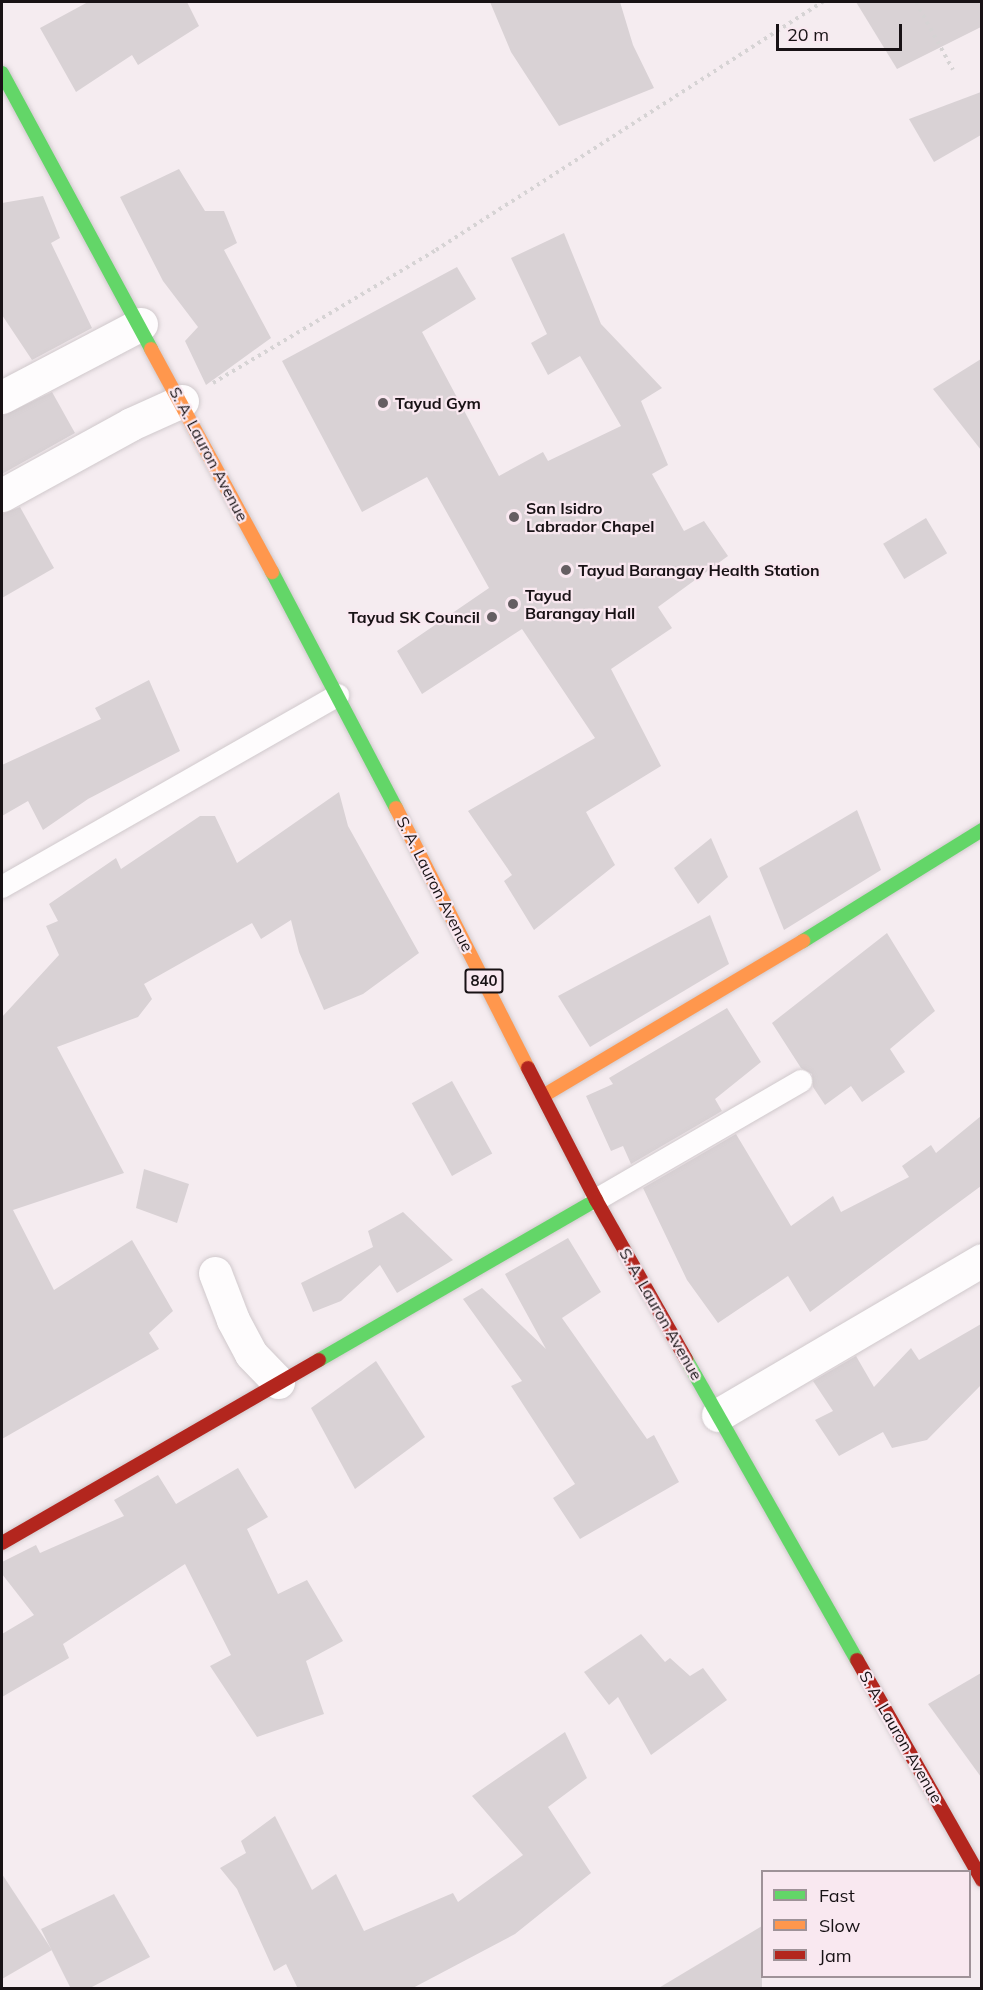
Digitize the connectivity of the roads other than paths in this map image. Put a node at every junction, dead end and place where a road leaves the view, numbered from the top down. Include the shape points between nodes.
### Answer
1 (2, 72) edge
2 (141, 324) junction
3 (2, 397) edge
4 (182, 401) junction
5 (2, 495) edge
6 (338, 695) junction
7 (981, 830) edge
8 (2, 887) edge
9 (801, 1081) dead end
10 (543, 1096) junction
11 (597, 1200) junction
12 (981, 1260) edge
13 (215, 1273) dead end
14 (278, 1382) junction
15 (718, 1414) junction
16 (2, 1543) edge
17 (981, 1880) edge

1 - 2 main road, S. A. Lauron Avenue / 840
2 - 3 street
2 - 4 main road, S. A. Lauron Avenue / 840
4 - 5 street via 131,424
4 - 6 main road, S. A. Lauron Avenue / 840
6 - 8 lane
6 - 10 main road, S. A. Lauron Avenue / 840
7 - 10 main road
9 - 11 lane
10 - 11 main road, S. A. Lauron Avenue / 840
11 - 14 main road
11 - 15 main road, S. A. Lauron Avenue / 840
12 - 15 street
13 - 14 street via 232,1320 251,1354
14 - 16 main road
15 - 17 main road, S. A. Lauron Avenue / 840

